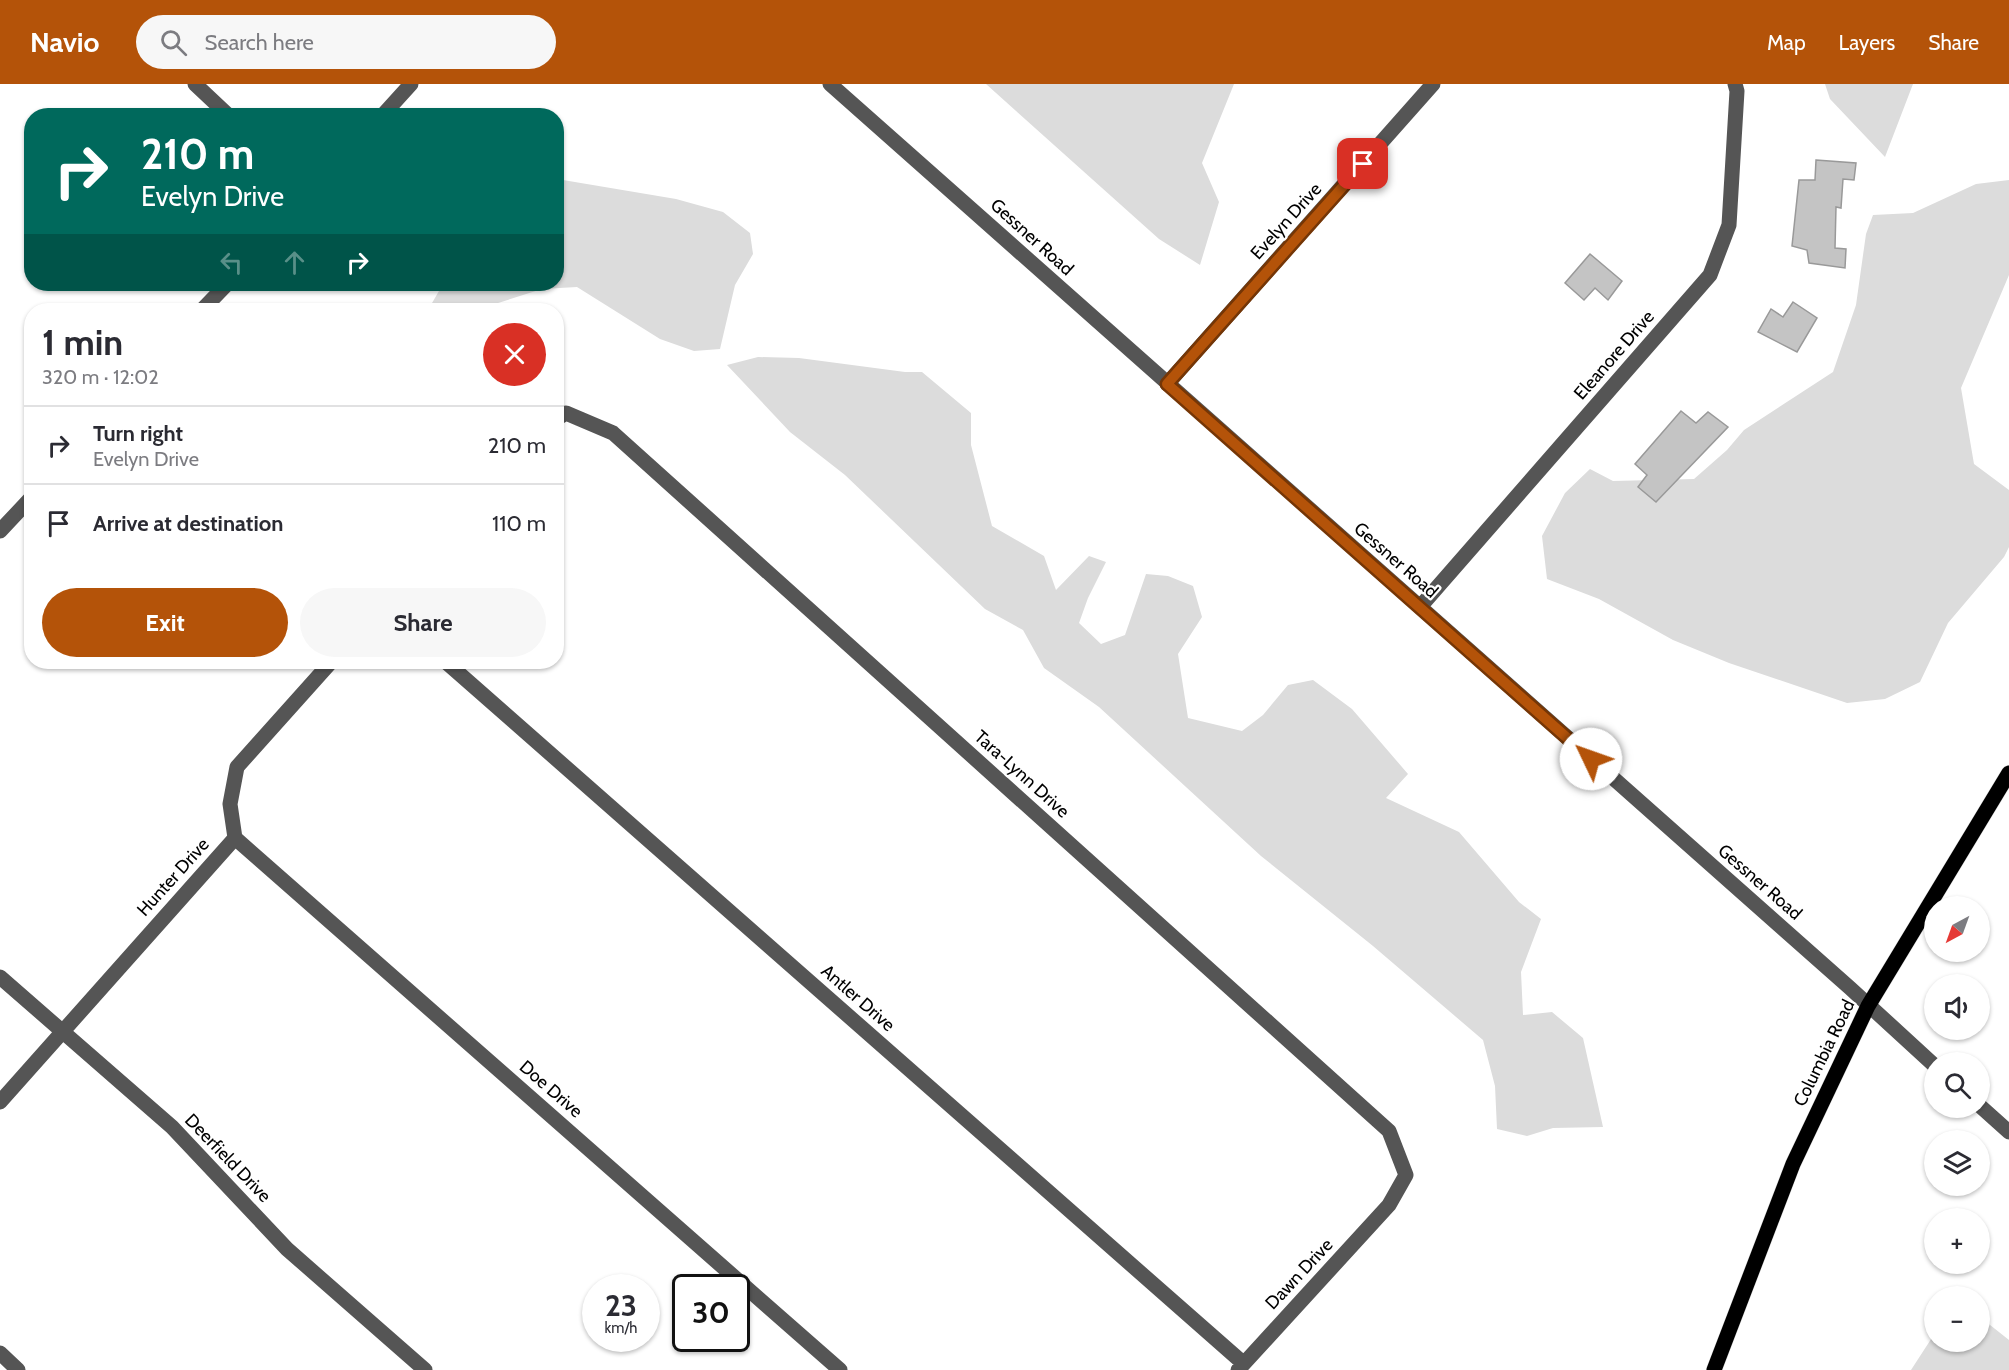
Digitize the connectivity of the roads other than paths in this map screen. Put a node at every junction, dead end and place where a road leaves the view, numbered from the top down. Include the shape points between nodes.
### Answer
1 (195, 84) edge
2 (411, 84) edge
3 (830, 84) edge
4 (1433, 84) edge
5 (1735, 84) edge
6 (220, 108) edge
7 (389, 108) edge
8 (220, 291) edge
9 (209, 303) edge
10 (1167, 384) junction
11 (564, 414) edge
12 (24, 506) edge
13 (0, 531) edge
14 (1420, 607) junction
15 (324, 669) edge
16 (454, 669) edge
17 (2009, 773) edge
18 (235, 837) junction
19 (0, 977) edge
20 (1868, 1006) junction
21 (62, 1032) junction
22 (1924, 1056) edge
23 (0, 1102) edge
24 (1990, 1115) edge
25 (2009, 1132) edge
26 (1389, 1205) joint
27 (0, 1353) edge
28 (1240, 1366) edge
29 (18, 1370) edge
30 (425, 1370) edge
31 (840, 1370) edge
32 (1714, 1370) edge

1 - 6 street
2 - 7 street
3 - 10 street, Gessner Road
4 - 10 street, Evelyn Drive
5 - 14 street, Eleanore Drive via 1729,225 1710,275
8 - 9 street
10 - 14 street, Gessner Road
11 - 26 street, Tara-Lynn Drive via 613,433 1389,1131 1406,1175
12 - 13 street
14 - 20 street, Gessner Road
15 - 18 street, Hunter Drive via 237,767 230,804
16 - 28 street, Antler Drive
17 - 20 main road, Columbia Road
18 - 21 street, Hunter Drive
18 - 31 street, Doe Drive
19 - 21 street, Deerfield Drive
20 - 22 street, Gessner Road
20 - 32 main road, Columbia Road via 1793,1164
21 - 23 street, Hunter Drive
21 - 30 street, Deerfield Drive via 172,1127 287,1249
24 - 25 street
26 - 28 street, Dawn Drive
27 - 29 street

